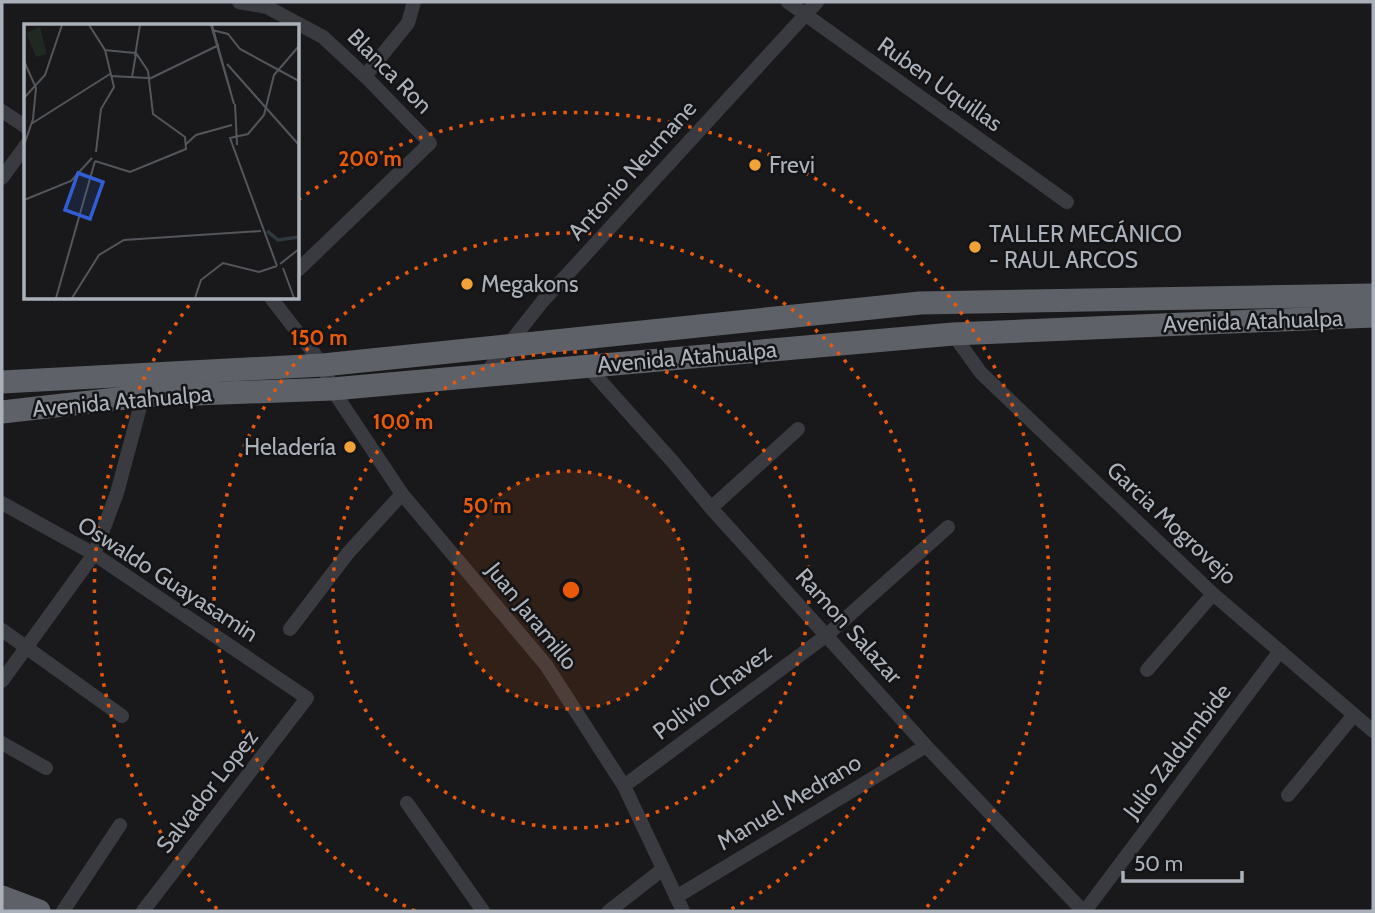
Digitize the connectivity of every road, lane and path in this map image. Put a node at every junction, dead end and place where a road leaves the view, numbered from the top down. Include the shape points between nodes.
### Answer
1 (239, 2) edge
2 (414, 2) edge
3 (788, 2) edge
4 (817, 2) edge
5 (804, 15) junction
6 (299, 24) edge
7 (299, 24) edge
8 (365, 76) junction
9 (2, 111) edge
10 (24, 126) edge
11 (24, 148) edge
12 (2, 178) edge
13 (1067, 202) dead end
14 (299, 269) edge
15 (1373, 295) edge
16 (272, 299) edge
17 (1373, 316) edge
18 (953, 334) junction
19 (509, 344) junction
20 (323, 365) junction
21 (587, 366) junction
22 (485, 374) junction
23 (2, 382) edge
24 (332, 389) junction
25 (143, 396) junction
26 (2, 412) edge
27 (798, 429) dead end
28 (402, 494) junction
29 (2, 503) edge
30 (710, 508) junction
31 (948, 527) dead end
32 (94, 554) junction
33 (1213, 594) junction
34 (290, 629) dead end
35 (2, 630) edge
36 (827, 635) junction
37 (25, 647) junction
38 (1280, 651) junction
39 (1147, 670) dead end
40 (2, 681) edge
41 (307, 698) joint
42 (122, 716) dead end
43 (1353, 716) junction
44 (1373, 731) edge
45 (2, 743) edge
46 (926, 746) junction
47 (46, 768) dead end
48 (624, 786) junction
49 (1288, 795) dead end
50 (407, 803) dead end
51 (120, 825) dead end
52 (663, 869) junction
53 (2, 897) edge
54 (677, 897) junction
55 (39, 911) edge
56 (63, 911) edge
57 (143, 911) edge
58 (483, 911) edge
59 (609, 911) edge
60 (684, 911) edge
61 (1084, 911) edge

1 - 7 street, Blanca Ron via 267,7
2 - 8 street via 408,23
3 - 5 street, Ruben Uquillas
4 - 5 street, Antonio Neumane
5 - 13 street, Ruben Uquillas
5 - 19 street, Antonio Neumane
6 - 8 street, Blanca Ron via 323,37
8 - 14 street, Blanca Ron via 430,143
9 - 10 street
11 - 12 street
15 - 19 highway, Avenida Atahualpa via 919,303
16 - 20 street, Juan Jaramillo
17 - 18 highway, Avenida Atahualpa
18 - 21 highway, Avenida Atahualpa
18 - 33 street, Garcia Mogrovejo via 981,373
19 - 20 highway, Avenida Atahualpa
19 - 22 street, Antonio Neumane
20 - 23 highway, Avenida Atahualpa
20 - 24 street, Juan Jaramillo
21 - 22 highway, Avenida Atahualpa
21 - 30 street, Ramon Salazar
22 - 24 highway, Avenida Atahualpa
24 - 25 highway, Avenida Atahualpa
24 - 28 street, Juan Jaramillo
25 - 26 highway, Avenida Atahualpa
25 - 32 street via 117,493
27 - 30 street
28 - 34 street via 348,553
28 - 48 street, Juan Jaramillo via 546,665
29 - 32 street, Oswaldo Guayasamin
30 - 36 street, Ramon Salazar
31 - 36 street, Polivio Chavez
32 - 37 street
32 - 41 street, Oswaldo Guayasamin
33 - 38 street, Garcia Mogrovejo
33 - 39 street
35 - 37 street
36 - 46 street, Ramon Salazar
36 - 48 street, Polivio Chavez
37 - 40 street
37 - 42 street
38 - 43 street, Garcia Mogrovejo
38 - 61 street, Julio Zaldumbide
41 - 57 street, Salvador Lopez
43 - 44 street, Garcia Mogrovejo
43 - 49 street
45 - 47 street
46 - 54 street, Manuel Medrano
46 - 61 street, Ramon Salazar
48 - 52 street, Juan Jaramillo
50 - 58 street
51 - 56 street
52 - 54 street, Juan Jaramillo
52 - 59 street
53 - 55 highway
54 - 60 street, Juan Jaramillo

